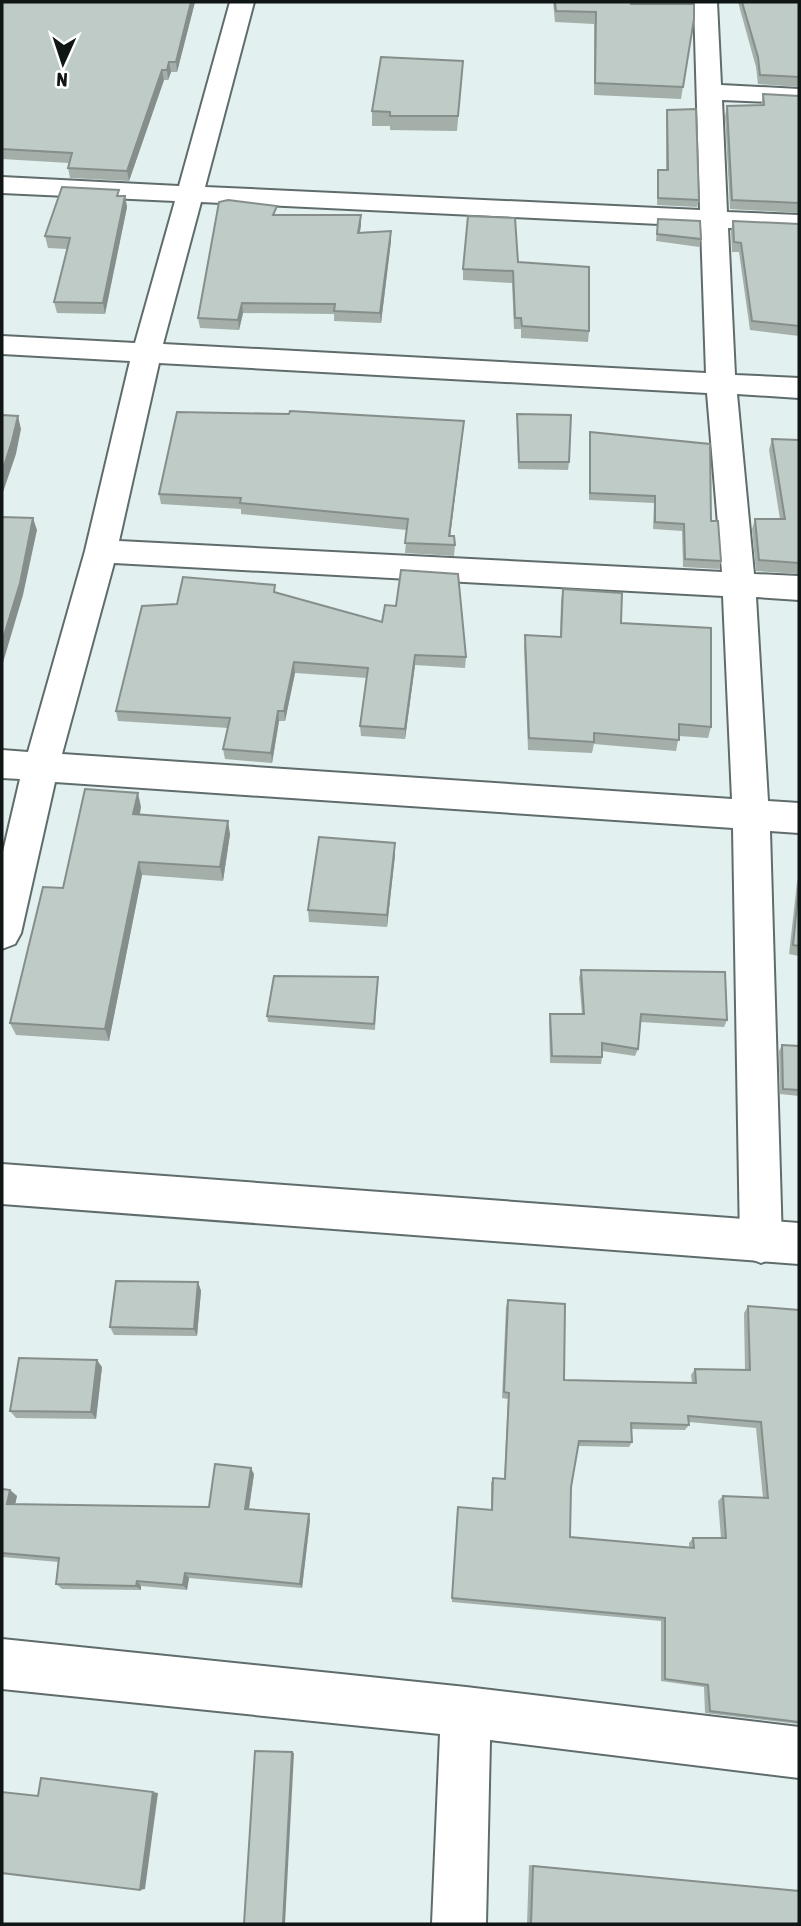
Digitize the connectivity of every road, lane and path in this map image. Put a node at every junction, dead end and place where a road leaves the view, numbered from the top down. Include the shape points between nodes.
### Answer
1 (242, 2) edge
2 (705, 2) edge
3 (708, 92) junction
4 (799, 96) edge
5 (2, 185) edge
6 (191, 194) junction
7 (714, 219) junction
8 (799, 223) edge
9 (2, 345) edge
10 (147, 352) junction
11 (721, 384) junction
12 (799, 388) edge
13 (102, 551) junction
14 (739, 584) junction
15 (799, 588) edge
16 (2, 764) edge
17 (41, 767) junction
18 (751, 815) junction
19 (799, 818) edge
20 (2, 933) edge
21 (2, 1184) edge
22 (780, 1243) edge
23 (2, 1664) edge
24 (466, 1712) junction
25 (799, 1753) edge
26 (459, 1924) edge

1 - 6 street
2 - 3 street
3 - 4 street
3 - 7 street
5 - 6 street
6 - 7 street
6 - 10 street
7 - 8 street
7 - 11 street
9 - 10 street
10 - 11 street
10 - 13 street
11 - 12 street
11 - 14 street
13 - 14 street
13 - 17 street
14 - 15 street
14 - 18 street
16 - 17 street
17 - 18 street
17 - 20 street
18 - 19 street
18 - 22 street
21 - 22 street
23 - 24 street
24 - 25 street
24 - 26 street

